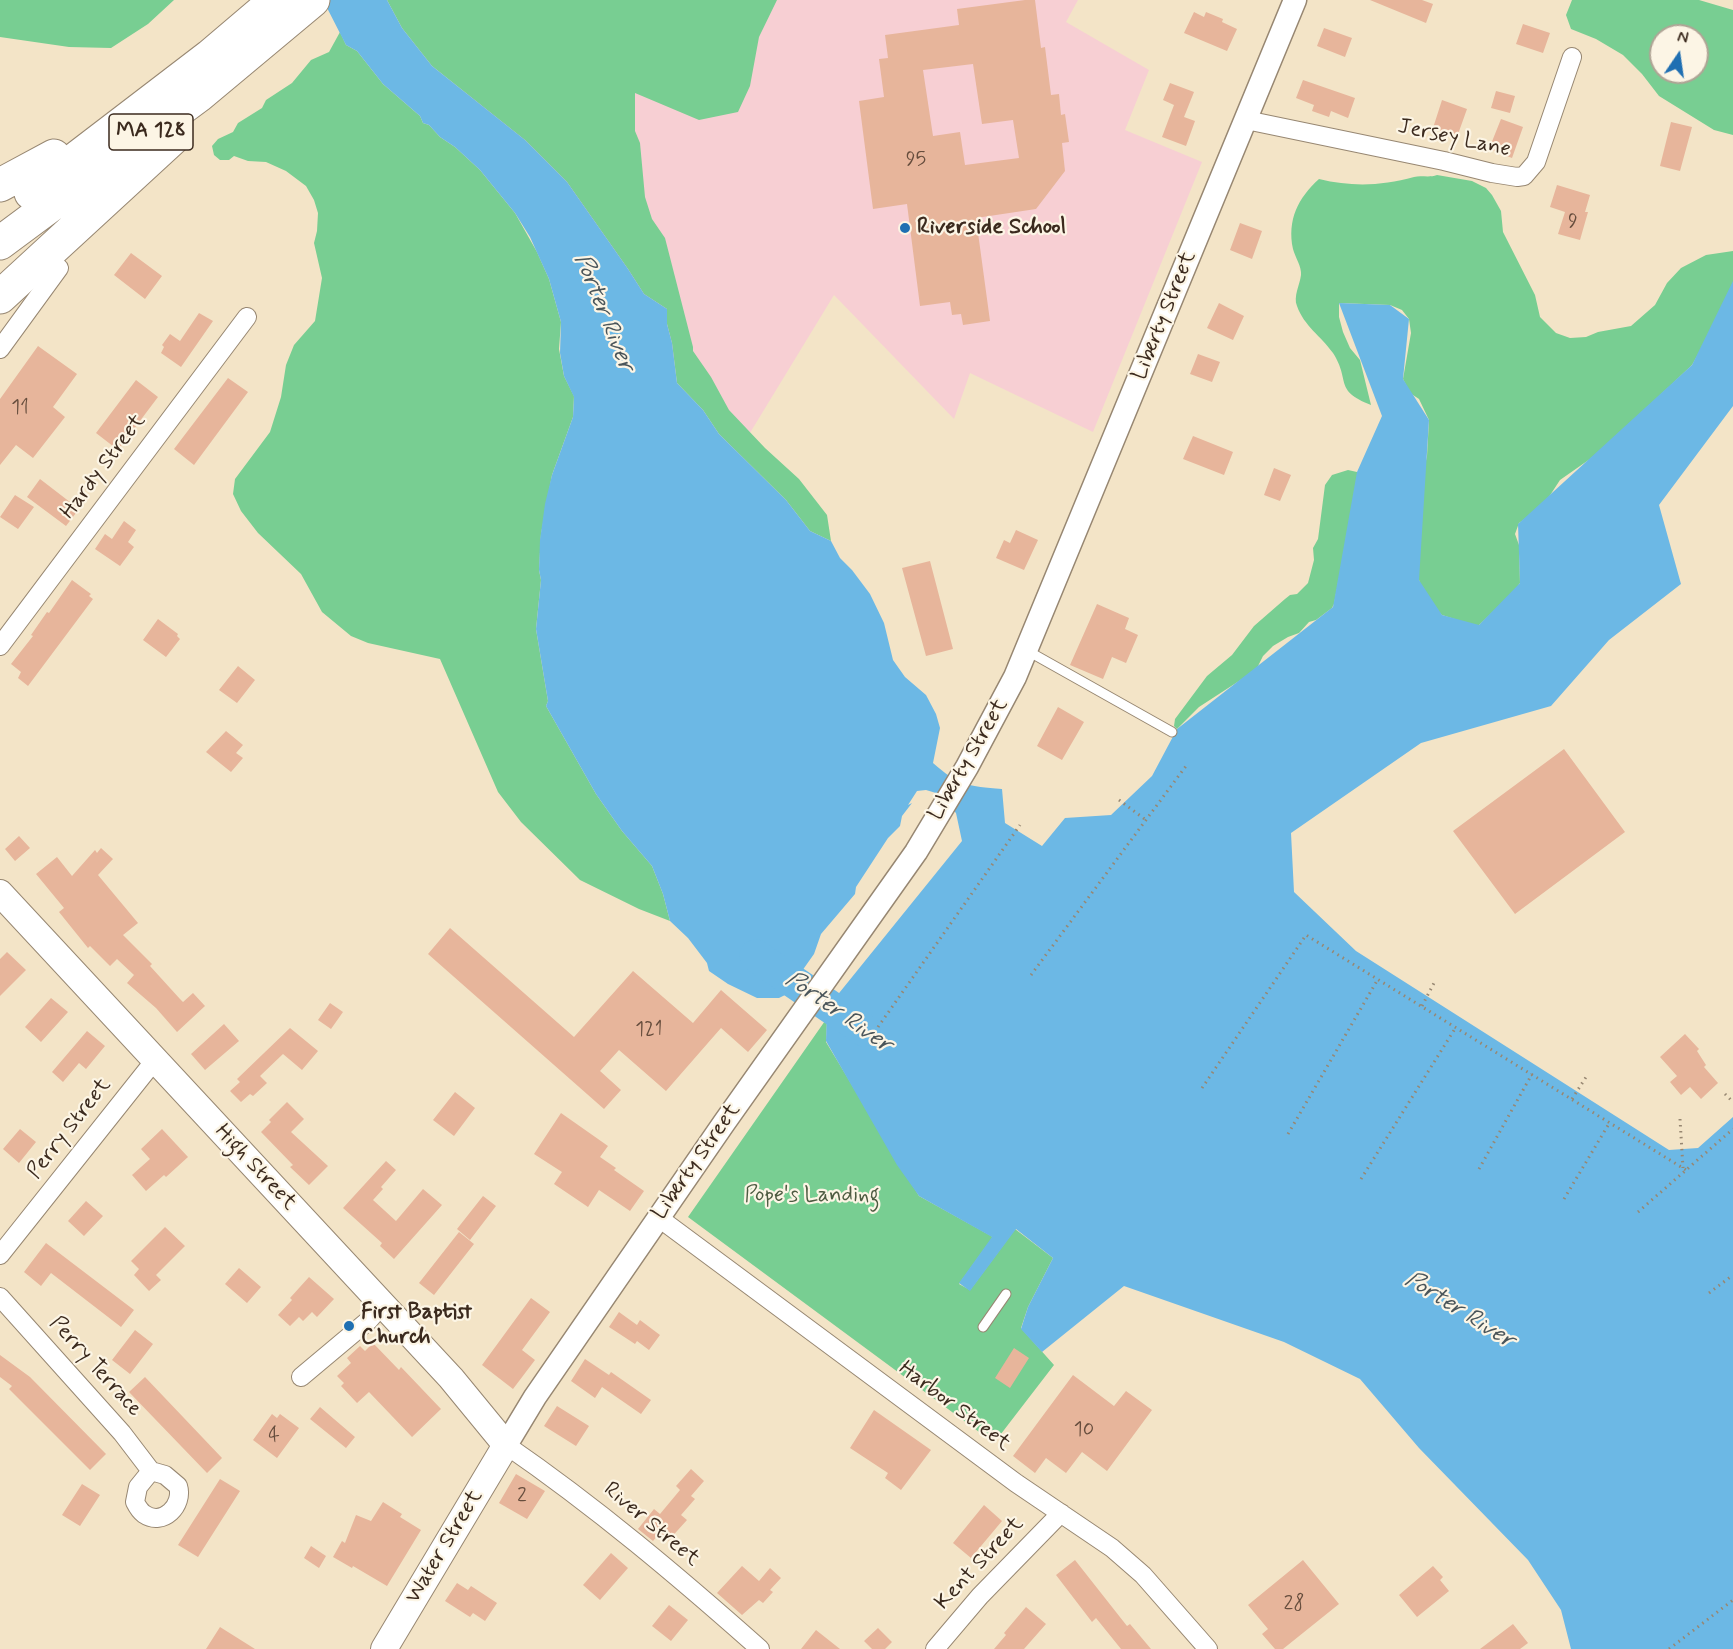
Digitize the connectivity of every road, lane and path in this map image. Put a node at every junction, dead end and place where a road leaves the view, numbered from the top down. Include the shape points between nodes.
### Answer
1 (1295, 0) edge
2 (295, 5) edge
3 (251, 52) junction
4 (1572, 57) dead end
5 (132, 115) junction
6 (1246, 120) junction
7 (0, 184) edge
8 (0, 216) edge
9 (0, 243) edge
10 (59, 268) dead end
11 (0, 297) edge
12 (247, 317) dead end
13 (0, 350) edge
14 (0, 646) edge
15 (1026, 650) junction
16 (1172, 732) dead end
17 (1186, 766) dead end
18 (1119, 800) dead end
19 (1146, 820) junction
20 (1020, 825) dead end
21 (0, 893) edge
22 (1031, 975) dead end
23 (1378, 979) junction
24 (1434, 983) dead end
25 (1422, 1006) junction
26 (878, 1027) dead end
27 (1456, 1027) junction
28 (155, 1060) junction
29 (1532, 1074) junction
30 (1588, 1074) dead end
31 (1202, 1088) dead end
32 (1725, 1094) dead end
33 (1572, 1099) junction
34 (1733, 1102) edge
35 (1680, 1119) dead end
36 (1610, 1122) junction
37 (1733, 1129) edge
38 (1288, 1134) dead end
39 (1479, 1169) dead end
40 (1685, 1169) junction
41 (1361, 1179) dead end
42 (1564, 1199) dead end
43 (1638, 1212) dead end
44 (659, 1218) junction
45 (0, 1255) edge
46 (1733, 1275) edge
47 (1709, 1293) dead end
48 (1006, 1294) dead end
49 (0, 1297) edge
50 (382, 1305) junction
51 (982, 1327) dead end
52 (301, 1377) dead end
53 (506, 1445) junction
54 (151, 1471) dead end
55 (1061, 1513) junction
56 (1733, 1600) edge
57 (384, 1649) edge
58 (760, 1649) edge
59 (935, 1649) edge
60 (1208, 1649) edge
61 (1669, 1649) edge

1 - 6 street, Liberty Street
2 - 3 highway, MA 128
2 - 5 highway, MA 128 via 210,56
3 - 9 highway, MA 128
3 - 11 highway via 168,144
4 - 6 street, Jersey Lane via 1536,162 1524,176 1492,173
5 - 7 highway
5 - 8 highway, MA 128
6 - 15 street, Liberty Street
10 - 13 street
12 - 14 street, Hardy Street
15 - 16 lane
15 - 44 street, Liberty Street via 967,767 916,852
17 - 19 path
18 - 19 path
19 - 22 path
20 - 26 path
21 - 28 main road, High Street
23 - 25 path
23 - 31 path via 1306,935
23 - 38 path
24 - 25 path
25 - 27 path
27 - 29 path
27 - 41 path
28 - 45 street, Perry Street
28 - 50 main road, High Street
29 - 33 path
29 - 39 path
30 - 33 path
32 - 34 path
33 - 36 path
35 - 40 path
36 - 40 path
36 - 42 path
37 - 40 path
40 - 43 path
44 - 53 street, Liberty Street
44 - 55 street, Harbor Street
46 - 47 path
48 - 51 lane
49 - 54 street, Perry Terrace via 122,1432
50 - 52 street
50 - 53 main road, High Street via 451,1378
53 - 57 main road, Water Street
53 - 58 street, River Street via 603,1515
55 - 59 street, Kent Street via 980,1596
55 - 60 street, Harbor Street via 1143,1575
56 - 61 path

